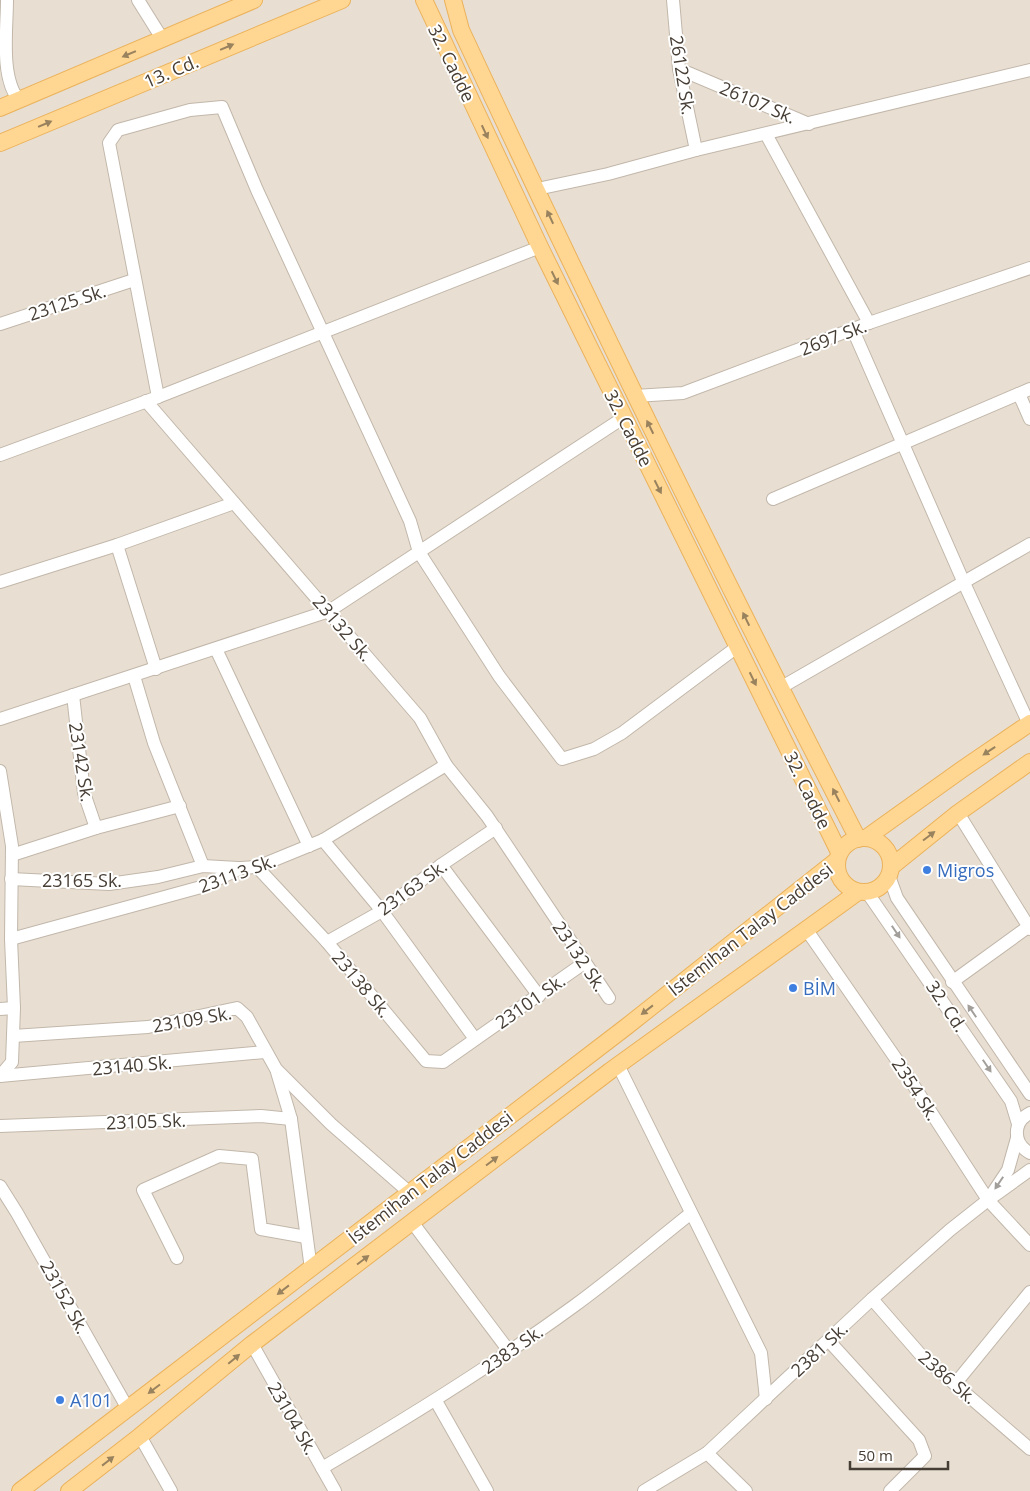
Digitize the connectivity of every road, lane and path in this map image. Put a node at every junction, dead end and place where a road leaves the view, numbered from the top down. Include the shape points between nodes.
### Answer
1 (7, 0) edge
2 (138, 0) edge
3 (254, 0) edge
4 (316, 0) edge
5 (342, 0) edge
6 (443, 0) edge
7 (453, 0) edge
8 (673, 0) edge
9 (421, 3) edge
10 (303, 15) junction
11 (461, 30) junction
12 (163, 40) junction
13 (679, 69) junction
14 (1030, 70) edge
15 (19, 100) junction
16 (0, 108) edge
17 (809, 124) junction
18 (766, 134) junction
19 (0, 143) edge
20 (696, 150) junction
21 (537, 189) junction
22 (540, 247) junction
23 (1030, 268) edge
24 (134, 280) junction
25 (869, 323) junction
26 (0, 324) edge
27 (853, 330) junction
28 (321, 331) junction
29 (1024, 392) edge
30 (635, 396) junction
31 (152, 399) junction
32 (623, 418) junction
33 (1030, 419) edge
34 (903, 443) junction
35 (0, 455) edge
36 (773, 499) dead end
37 (234, 503) junction
38 (1030, 544) edge
39 (118, 545) junction
40 (418, 552) junction
41 (0, 582) edge
42 (964, 583) junction
43 (329, 611) junction
44 (737, 647) junction
45 (216, 649) junction
46 (156, 669) junction
47 (134, 676) junction
48 (780, 688) junction
49 (73, 695) junction
50 (0, 719) edge
51 (1030, 724) edge
52 (1030, 762) edge
53 (446, 765) junction
54 (0, 771) edge
55 (180, 806) junction
56 (958, 813) junction
57 (96, 828) junction
58 (496, 828) junction
59 (862, 838) junction
60 (323, 840) junction
61 (309, 846) junction
62 (8, 849) edge
63 (838, 856) junction
64 (441, 865) junction
65 (203, 866) junction
66 (241, 868) junction
67 (257, 868) junction
68 (890, 871) junction
69 (11, 879) junction
70 (862, 892) junction
71 (382, 911) junction
72 (1029, 928) edge
73 (806, 929) junction
74 (11, 939) junction
75 (327, 942) junction
76 (584, 962) junction
77 (952, 982) junction
78 (539, 996) junction
79 (609, 998) dead end
80 (14, 1008) junction
81 (0, 1010) edge
82 (13, 1036) junction
83 (475, 1039) junction
84 (265, 1052) junction
85 (618, 1065) junction
86 (276, 1069) junction
87 (0, 1076) edge
88 (1030, 1094) edge
89 (1030, 1113) edge
90 (292, 1119) junction
91 (1018, 1124) junction
92 (0, 1126) edge
93 (1017, 1138) junction
94 (1030, 1153) edge
95 (1030, 1170) edge
96 (0, 1186) edge
97 (410, 1193) junction
98 (988, 1200) junction
99 (690, 1214) junction
100 (412, 1222) junction
101 (306, 1237) junction
102 (1028, 1238) edge
103 (177, 1258) dead end
104 (310, 1269) junction
105 (1030, 1292) edge
106 (872, 1298) junction
107 (829, 1341) junction
108 (252, 1344) junction
109 (509, 1351) junction
110 (955, 1384) junction
111 (766, 1399) junction
112 (436, 1401) junction
113 (128, 1409) junction
114 (140, 1436) junction
115 (1030, 1449) edge
116 (707, 1453) junction
117 (322, 1468) junction
118 (20, 1491) edge
119 (69, 1491) edge
120 (171, 1491) edge
121 (335, 1491) edge
122 (487, 1491) edge
123 (644, 1491) edge
124 (746, 1491) edge
125 (890, 1491) edge

1 - 15 street via 7,78
2 - 12 street
3 - 12 main road, 13. Cd.
4 - 10 main road
5 - 10 main road, 13. Cd.
6 - 11 main road via 446,11
7 - 11 main road, 32. Cadde
8 - 13 street, 26122 Sk.
9 -> 22 main road, 32. Cadde
19 -> 10 main road, 13. Cd.
11 - 21 main road, 32. Cadde
12 -> 15 main road, 13. Cd.
13 - 17 street, 26107 Sk.
13 - 20 street, 26122 Sk.
14 - 17 street
15 - 16 main road, 13. Cd.
17 - 18 street
18 - 20 street
18 - 25 street
20 - 21 street
30 -> 21 main road, 32. Cadde
22 - 28 street
22 -> 32 main road, 32. Cadde
23 - 25 street, 2697 Sk.
24 - 26 street, 23125 Sk.
24 - 28 street via 109,143 118,130 190,110 222,107
24 - 31 street
25 - 27 street, 2697 Sk.
27 - 30 street, 2697 Sk. via 683,393
27 - 34 street
28 - 31 street
28 - 40 street via 410,521
29 - 33 street
29 - 34 street
48 -> 30 main road, 32. Cadde
31 - 35 street
31 - 37 street, 23132 Sk.
32 - 40 street
32 -> 44 main road, 32. Cadde
34 - 36 street
34 - 42 street
37 - 39 street
37 - 43 street, 23132 Sk.
38 - 42 street
39 - 41 street
39 - 46 street
40 - 43 street
40 - 44 street via 499,676 562,759 594,749 622,733
42 - 48 street
42 - 51 street
43 - 45 street
43 - 53 street, 23132 Sk. via 420,718
44 -> 63 main road, 32. Cadde
45 - 46 street
45 - 61 street
46 - 47 street
47 - 49 street
47 - 55 street via 154,742
59 -> 48 main road, 32. Cadde
49 - 50 street
49 - 57 street, 23142 Sk. via 84,793
51 -> 59 main road
52 - 56 main road
53 - 58 street, 23132 Sk.
53 - 60 street, 23113 Sk.
54 - 62 street
55 - 57 street
55 - 65 street
68 -> 56 main road
56 - 72 street
57 - 62 street
58 - 64 street, 23163 Sk.
58 - 76 street, 23132 Sk.
59 - 63 main road via 844,846
59 - 68 main road via 874,840 886,850
60 - 61 street, 23113 Sk.
60 - 71 street
61 - 67 street, 23113 Sk.
62 - 69 street
63 - 70 main road via 838,876 843,883
63 -> 97 main road, İstemihan Talay Caddesi via 639,1016
64 - 71 street, 23163 Sk.
64 - 78 street
65 - 66 street, 23165 Sk.
65 - 69 street, 23165 Sk. via 108,884
66 - 67 street, 23113 Sk.
66 - 74 street, 23113 Sk. via 201,887
67 - 75 street, 23138 Sk.
68 - 70 main road via 884,884
68 - 77 street, 32. Cd. via 896,898
69 - 74 street
70 - 73 main road, İstemihan Talay Caddesi
70 -> 91 street, 32. Cd. via 1011,1101
71 - 75 street, 23163 Sk.
71 - 83 street
72 - 77 street
73 - 85 main road, İstemihan Talay Caddesi
73 - 98 street, 2354 Sk.
74 - 80 street
75 - 83 street, 23138 Sk. via 426,1061 443,1062
76 - 78 street, 23101 Sk.
76 - 79 street, 23132 Sk.
88 -> 77 street, 32. Cd.
78 - 83 street, 23101 Sk.
80 - 81 street
80 - 82 street
82 - 84 street, 23109 Sk. via 148,1027 237,1008 247,1016
82 - 87 street via 12,1062
84 - 86 street, 23109 Sk.
84 - 87 street, 23140 Sk.
85 - 99 street
100 -> 85 main road, İstemihan Talay Caddesi
86 - 90 street
86 - 97 street, 23109 Sk. via 331,1124
89 - 91 street
90 - 92 street, 23105 Sk. via 261,1116
90 - 101 street
91 - 93 street
93 - 94 street
93 -> 98 street via 1008,1170
95 - 98 street
96 - 113 street, 23152 Sk.
97 - 104 main road, İstemihan Talay Caddesi
98 - 102 street, 2354 Sk.
98 - 106 street, 2381 Sk.
99 - 109 street, 2383 Sk. via 575,1306
99 - 111 street via 760,1353
108 -> 100 main road, İstemihan Talay Caddesi
100 - 109 street
101 - 103 street via 261,1229 252,1159 219,1156 143,1190
101 - 104 street
104 -> 113 main road, İstemihan Talay Caddesi
105 - 110 street
106 - 107 street, 2381 Sk.
106 - 110 street, 2386 Sk. via 920,1354
107 - 111 street, 2381 Sk.
107 - 125 street via 919,1440 925,1456
114 -> 108 main road, İstemihan Talay Caddesi
108 - 117 street, 23104 Sk.
109 - 112 street, 2383 Sk.
110 - 115 street, 2386 Sk.
111 - 116 street, 2381 Sk.
112 - 117 street, 2383 Sk.
112 - 122 street
113 - 118 main road, İstemihan Talay Caddesi
119 -> 114 main road, İstemihan Talay Caddesi
114 - 120 street
116 - 123 street, 2381 Sk.
116 - 124 street
117 - 121 street, 23104 Sk.

